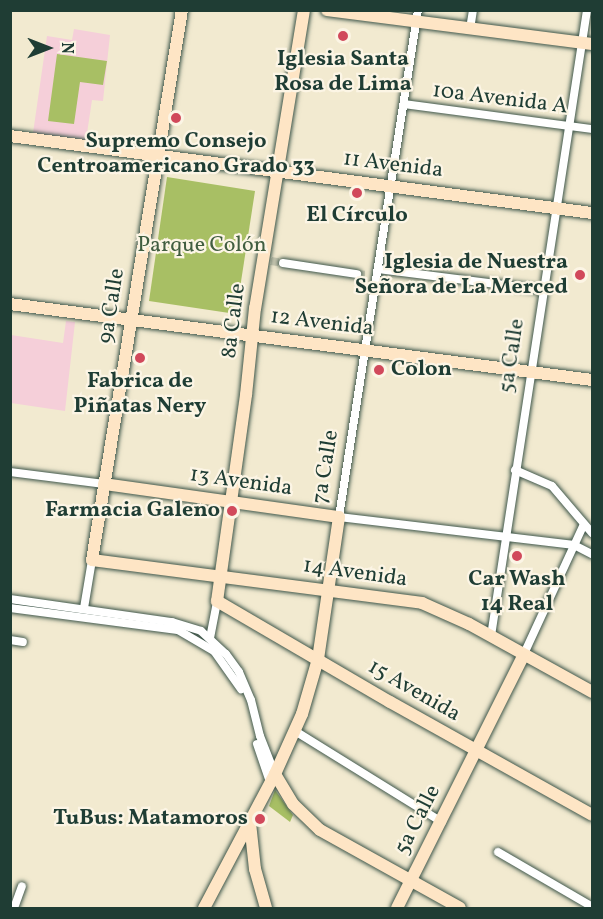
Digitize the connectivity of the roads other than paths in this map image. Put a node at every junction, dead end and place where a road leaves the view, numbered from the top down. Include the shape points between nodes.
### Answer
1 (182, 10) edge
2 (304, 10) edge
3 (327, 10) edge
4 (473, 10) edge
5 (587, 10) edge
6 (418, 17) edge
7 (470, 29) junction
8 (587, 44) edge
9 (404, 105) junction
10 (570, 126) junction
11 (592, 129) edge
12 (10, 136) edge
13 (157, 155) junction
14 (279, 171) junction
15 (391, 186) junction
16 (557, 208) junction
17 (592, 213) edge
18 (283, 263) tunnel mouth
19 (357, 274) tunnel mouth
20 (374, 274) junction
21 (544, 290) junction
22 (10, 304) edge
23 (131, 319) junction
24 (254, 336) junction
25 (365, 350) junction
26 (531, 372) junction
27 (592, 380) edge
28 (515, 470) junction
29 (10, 472) edge
30 (104, 484) junction
31 (231, 501) junction
32 (339, 517) junction
33 (584, 524) junction
34 (592, 533) edge
35 (505, 537) junction
36 (574, 545) junction
37 (592, 554) edge
38 (92, 560) junction
39 (220, 577) junction
40 (329, 591) junction
41 (10, 599) edge
42 (217, 601) junction
43 (10, 608) edge
44 (84, 608) junction
45 (491, 636) junction
46 (210, 638) junction
47 (10, 640) edge
48 (23, 642) dead end
49 (523, 656) junction
50 (318, 659) junction
51 (592, 692) edge
52 (295, 731) junction
53 (477, 751) junction
54 (272, 778) junction
55 (592, 815) edge
56 (250, 822) junction
57 (442, 822) junction
58 (498, 852) dead end
59 (233, 856) junction
60 (255, 869) junction
61 (409, 884) junction
62 (22, 885) dead end
63 (589, 903) edge
64 (14, 909) edge
65 (204, 909) edge
66 (266, 909) edge
67 (397, 909) edge
68 (445, 909) edge
69 (460, 909) edge

1 - 13 main road, 9a Calle
2 - 14 main road, 8a Calle
3 - 6 main road
4 - 7 street
5 - 8 street, 5a Calle
6 - 7 main road
6 - 9 street, 7a Calle
7 - 8 main road
8 - 10 street, 5a Calle
9 - 10 street, 10a Avenida A
9 - 15 street, 7a Calle
10 - 11 street, 10a Avenida A
10 - 16 street, 5a Calle
12 - 13 main road, 11 Avenida
13 - 14 main road, 11 Avenida
13 - 23 main road, 9a Calle
14 - 15 main road, 11 Avenida
14 - 24 main road, 8a Calle via 255,308
15 - 16 main road, 11 Avenida
15 - 20 street, 7a Calle
16 - 17 main road, 11 Avenida
16 - 21 street, 5a Calle
18 - 19 street
20 - 21 street
20 - 25 street, 7a Calle
21 - 26 street, 5a Calle
22 - 23 main road, 12 Avenida
23 - 24 main road, 12 Avenida
23 - 30 main road, 9a Calle
24 - 25 main road, 12 Avenida
24 - 31 main road, 8a Calle
25 - 26 main road, 12 Avenida
25 - 32 street, 7a Calle
26 - 27 main road, 12 Avenida
26 - 28 street, 5a Calle
28 - 33 street via 552,486
28 - 35 street, 5a Calle
29 - 30 street, 13 Avenida
30 - 31 main road, 13 Avenida
30 - 38 main road, 9a Calle
31 - 32 main road, 13 Avenida
31 - 39 main road, 8a Calle
32 - 35 street, 13 Avenida
32 - 40 main road, 7a Calle
33 - 34 street
33 - 36 street, 5a Calle
35 - 36 street, 13 Avenida
35 - 45 street, 5a Calle
36 - 37 street, 13 Avenida
36 - 49 street, 5a Calle
38 - 39 main road, 14 Avenida
38 - 44 street, 9a Calle
39 - 40 main road, 14 Avenida
39 - 42 main road, 8a Calle
40 - 45 main road, 14 Avenida via 422,603
40 - 50 main road, 7a Calle
41 - 44 street
42 - 46 street, 8a Calle
42 - 50 main road, 15 Avenida
43 - 54 street via 170,628 207,645 226,664 242,692
44 - 46 street via 189,626
45 - 49 main road, 14 Avenida
46 - 54 street via 239,672 251,700
47 - 48 street
49 - 51 main road, 14 Avenida
49 - 53 main road, 5a Calle
50 - 52 main road, 7a Calle
50 - 53 main road, 15 Avenida
52 - 54 main road, 7a Calle
52 - 57 street
53 - 55 main road, 15 Avenida
53 - 57 main road, 5a Calle
54 - 56 main road, 7a Calle
54 - 61 main road via 320,830
56 - 59 main road, 7a Calle
56 - 60 main road
57 - 61 main road, 5a Calle
58 - 63 street
59 - 60 main road
59 - 65 main road, 7a Calle
60 - 66 main road
61 - 67 main road, 5a Calle
61 - 68 main road
61 - 69 main road
62 - 64 street

